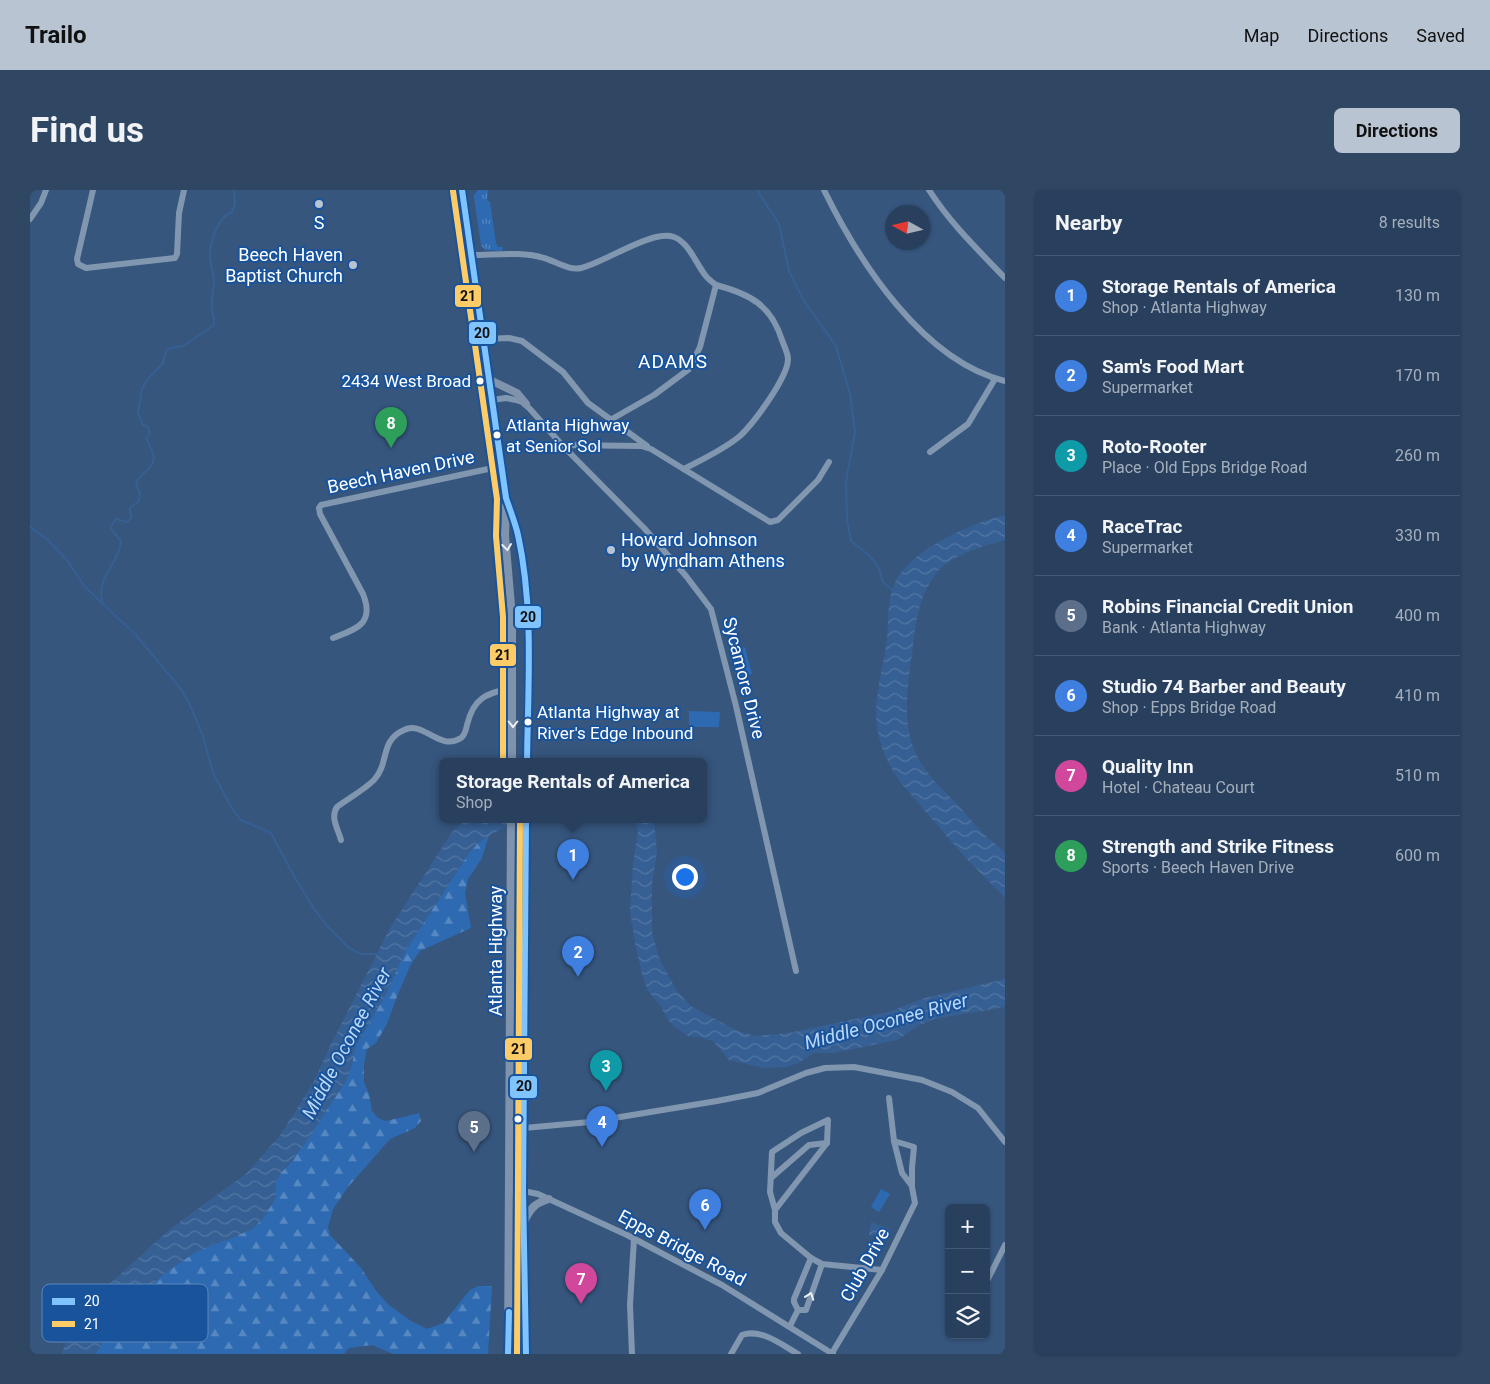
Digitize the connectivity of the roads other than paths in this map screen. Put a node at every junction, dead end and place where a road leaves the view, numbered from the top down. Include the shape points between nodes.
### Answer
1 (46, 190) edge
2 (93, 190) edge
3 (184, 190) edge
4 (462, 190) edge
5 (824, 190) edge
6 (930, 190) edge
7 (30, 219) edge
8 (472, 255) junction
9 (1005, 278) edge
10 (716, 285) junction
11 (483, 339) junction
12 (488, 379) junction
13 (995, 379) junction
14 (1005, 382) edge
15 (492, 400) junction
16 (526, 404) junction
17 (612, 419) junction
18 (562, 445) junction
19 (651, 449) junction
20 (930, 452) dead end
21 (829, 462) dead end
22 (502, 466) junction
23 (684, 469) junction
24 (506, 498) junction
25 (512, 632) junction
26 (527, 632) junction
27 (333, 638) dead end
28 (513, 687) junction
29 (512, 758) edge
30 (527, 758) edge
31 (511, 823) edge
32 (526, 823) edge
33 (341, 840) dead end
34 (796, 971) dead end
35 (889, 1098) dead end
36 (524, 1128) junction
37 (894, 1141) junction
38 (1005, 1142) edge
39 (827, 1143) junction
40 (771, 1178) junction
41 (912, 1187) junction
42 (508, 1191) junction
43 (523, 1191) junction
44 (550, 1199) junction
45 (775, 1210) junction
46 (523, 1224) junction
47 (634, 1239) junction
48 (1005, 1245) edge
49 (811, 1258) junction
50 (822, 1264) junction
51 (882, 1270) junction
52 (990, 1275) edge
53 (798, 1310) junction
54 (790, 1326) junction
55 (509, 1354) edge
56 (526, 1354) edge
57 (632, 1354) edge
58 (731, 1354) edge
59 (798, 1354) edge
60 (833, 1354) edge

1 - 7 street
2 - 3 street via 77,259 80,266 86,268 175,258
4 - 8 main road
5 - 13 street via 859,252 906,315 957,361
6 - 9 street via 963,234
8 - 10 street via 524,254 579,269 644,241 670,236 682,242
8 - 11 main road
10 - 17 street via 700,347 689,369 654,395
10 - 23 street via 756,300 764,307 778,325 788,359 780,383 741,434
11 - 12 main road
11 - 17 street via 522,341 556,366 588,403
12 - 15 main road
12 - 16 main road via 517,393
13 - 14 street
13 - 20 street via 968,424
15 - 16 street via 510,399
15 - 22 main road
16 - 18 street, Sycamore Drive
17 - 19 street
18 - 19 street via 641,446
18 - 34 street, Sycamore Drive via 644,528 711,610 739,716
19 - 23 street
21 - 23 street via 818,480 778,520 770,522
22 - 24 main road
22 - 27 street, Beech Haven Drive via 321,505 320,514 364,594 367,606 364,622
24 -> 25 main road
24 - 26 main road via 518,534
25 - 26 main road
25 - 28 main road
26 - 30 main road
28 -> 29 main road
28 - 33 street via 491,692 480,699 471,713 465,734 457,740 442,741 412,728 394,735 375,779 334,811
31 - 42 main road, Atlanta Highway
32 - 36 main road, Atlanta Highway
35 - 37 street
36 - 38 street via 590,1122 717,1101 758,1093 825,1068 854,1067 922,1080 952,1092 978,1108
36 - 43 main road, Atlanta Highway
37 - 41 street via 902,1172
37 - 41 street, Club Drive via 914,1147
39 - 40 street via 809,1145
39 - 40 street via 828,1120 772,1152
39 - 45 street
40 - 45 street via 770,1192
41 - 51 street, Club Drive via 915,1203
42 - 43 street, Epps Bridge Road
42 - 55 main road, Atlanta Highway
43 - 44 street, Epps Bridge Road
43 - 46 main road, Atlanta Highway
44 - 46 main road via 531,1207
44 - 47 street, Epps Bridge Road
45 - 49 street via 775,1222 781,1234
46 - 56 main road, Atlanta Highway
47 - 54 street, Epps Bridge Road via 722,1285
47 - 57 street via 630,1305
48 - 52 street
49 - 50 street
49 - 53 street via 794,1299
50 - 51 street
53 -> 50 street via 806,1310
51 - 60 street, Club Drive
53 - 54 street
54 - 60 street, Epps Bridge Road
58 - 59 street via 742,1335 749,1332 774,1340

